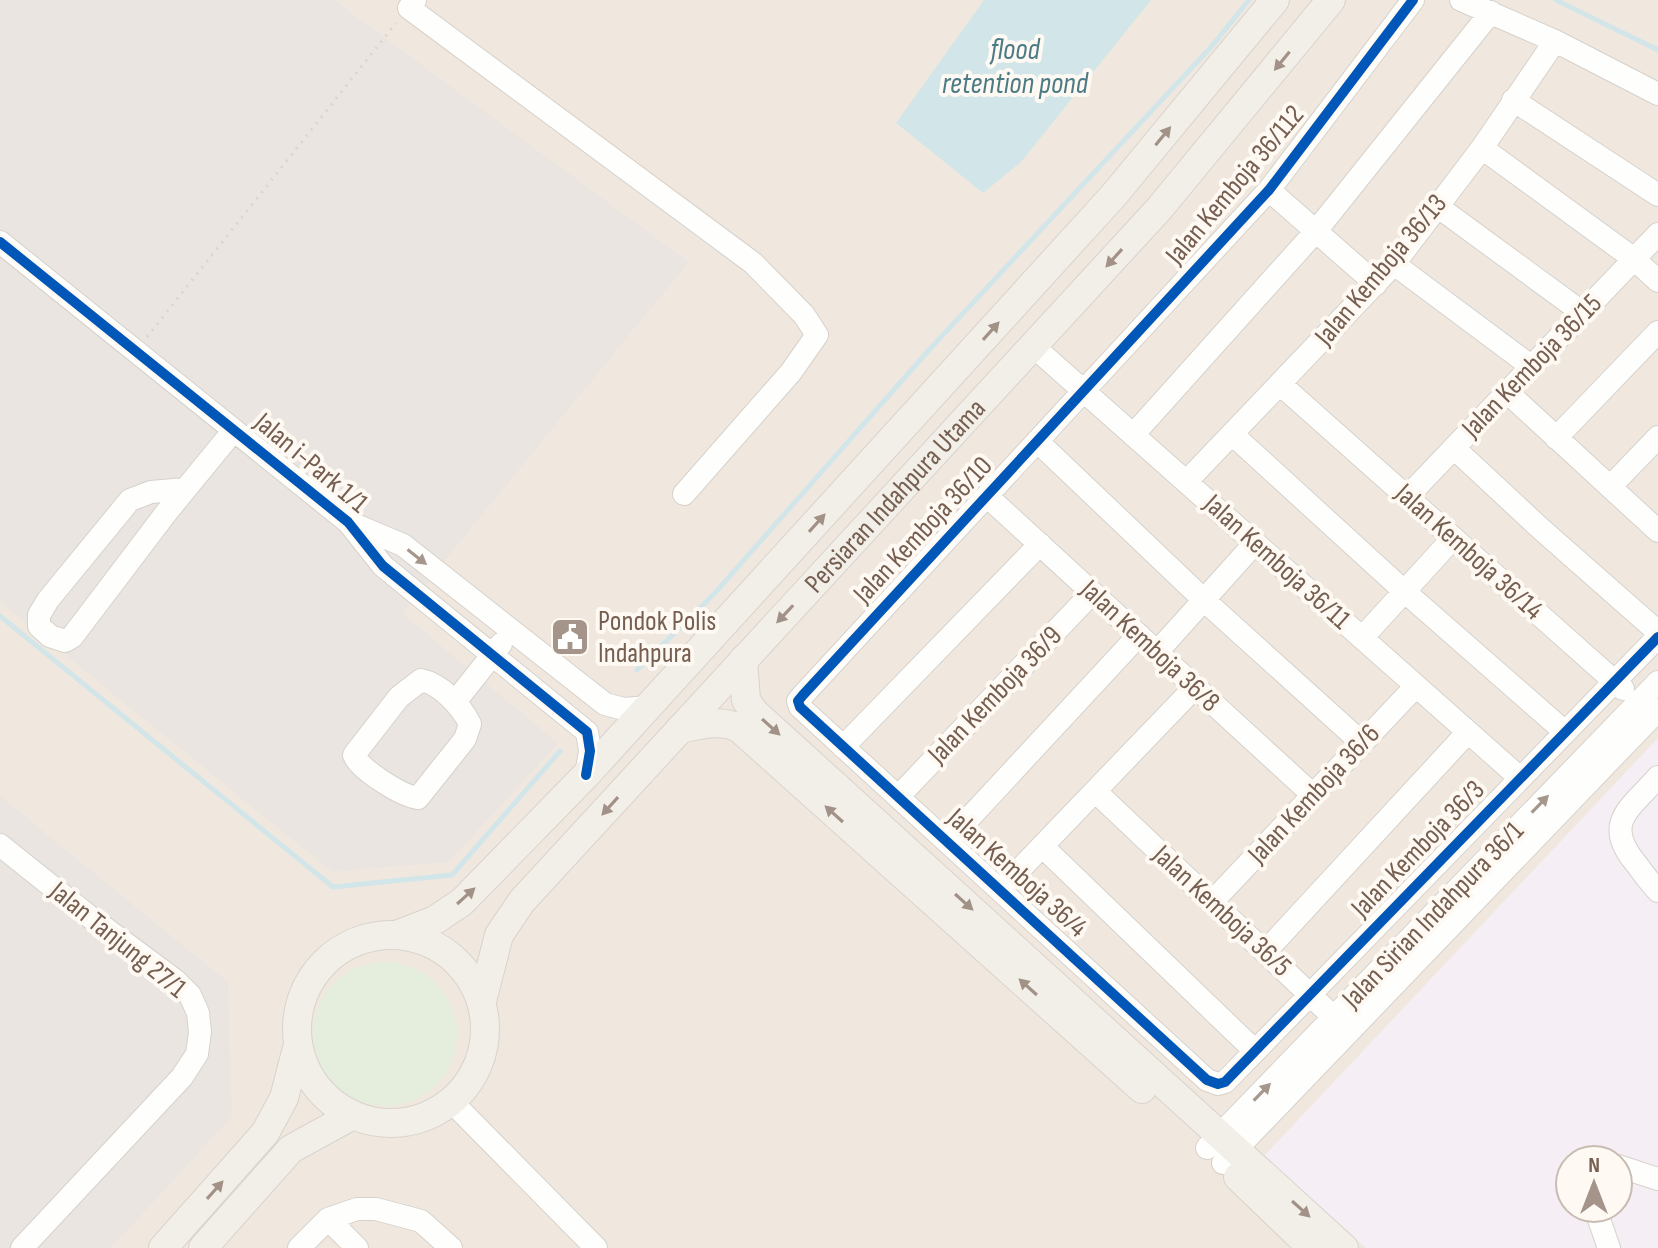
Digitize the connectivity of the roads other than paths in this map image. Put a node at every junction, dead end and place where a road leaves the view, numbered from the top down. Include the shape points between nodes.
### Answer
1 (1275, 0) edge
2 (1331, 0) edge
3 (1413, 0) edge
4 (1461, 0) edge
5 (412, 4) edge
6 (1491, 12) junction
7 (1555, 41) junction
8 (1658, 94) edge
9 (1513, 100) junction
10 (1482, 148) junction
11 (1269, 190) junction
12 (1658, 195) edge
13 (1437, 206) junction
14 (1316, 231) junction
15 (1658, 234) edge
16 (0, 242) edge
17 (1634, 259) junction
18 (1394, 264) junction
19 (1658, 281) edge
20 (1376, 284) junction
21 (1583, 313) junction
22 (1658, 332) edge
23 (1033, 346) junction
24 (1532, 367) junction
25 (1280, 384) junction
26 (1084, 391) junction
27 (1507, 392) junction
28 (234, 430) junction
29 (1232, 434) junction
30 (1133, 435) junction
31 (1658, 437) edge
32 (1556, 438) junction
33 (1037, 441) junction
34 (1454, 448) junction
35 (1186, 482) junction
36 (1610, 487) junction
37 (185, 489) junction
38 (684, 494) dead end
39 (988, 497) junction
40 (1407, 497) junction
41 (348, 522) junction
42 (1658, 531) edge
43 (1453, 538) junction
44 (1255, 543) junction
45 (1040, 544) junction
46 (1404, 591) junction
47 (1092, 593) junction
48 (1205, 601) junction
49 (511, 631) junction
50 (1658, 634) edge
51 (1139, 635) junction
52 (1362, 638) junction
53 (1157, 652) junction
54 (491, 655) junction
55 (743, 660) junction
56 (1614, 682) junction
57 (1658, 682) edge
58 (1416, 686) junction
59 (1195, 687) junction
60 (798, 701) joint
61 (455, 702) junction
62 (649, 707) junction
63 (1652, 712) edge
64 (680, 729) junction
65 (1468, 732) junction
66 (1565, 732) junction
67 (1362, 743) junction
68 (843, 747) junction
69 (586, 775) junction
70 (1658, 777) edge
71 (1520, 778) junction
72 (1095, 791) junction
73 (1313, 795) junction
74 (898, 797) junction
75 (947, 842) junction
76 (0, 845) edge
77 (1042, 846) junction
78 (1000, 890) junction
79 (1658, 891) edge
80 (1212, 902) junction
81 (399, 934) junction
82 (1265, 952) junction
83 (1310, 995) junction
84 (482, 1001) junction
85 (1341, 1024) junction
86 (297, 1048) junction
87 (1255, 1051) junction
88 (1207, 1080) joint
89 (452, 1102) junction
90 (353, 1115) junction
91 (1221, 1149) junction
92 (1634, 1171) edge
93 (1658, 1179) edge
94 (328, 1219) junction
95 (1601, 1224) edge
96 (22, 1248) edge
97 (163, 1248) edge
98 (203, 1248) edge
99 (299, 1248) edge
100 (357, 1248) edge
101 (451, 1248) edge
102 (596, 1248) edge
103 (1312, 1248) edge
104 (1344, 1248) edge
105 (1609, 1248) edge

62 -> 1 main road, Persiaran Indahpura Utama via 1114,195
2 -> 23 main road, Persiaran Indahpura Utama via 1159,209
3 - 11 street, Jalan Kemboja 36/112
4 - 6 street
5 - 38 street via 753,263 817,335
6 - 7 street
6 - 14 street
7 - 8 street
7 - 9 street, Jalan Kemboja 36/13
9 - 10 street, Jalan Kemboja 36/13
9 - 12 street
10 - 13 street, Jalan Kemboja 36/13
10 - 17 street
11 - 14 street
11 - 26 street, Jalan Kemboja 36/112
13 - 18 street, Jalan Kemboja 36/13
13 - 21 street
14 - 20 street
14 - 30 street
15 - 17 street, Jalan Kemboja 36/15
16 - 28 street, Jalan i-Park 1/1
17 - 19 street
17 - 21 street, Jalan Kemboja 36/15
18 - 20 street, Jalan Kemboja 36/13
18 - 24 street
20 - 25 street, Jalan Kemboja 36/13
21 - 24 street, Jalan Kemboja 36/15
22 - 32 street
23 - 26 street, Jalan Kemboja 36/11
23 -> 55 main road, Persiaran Indahpura Utama
24 - 27 street, Jalan Kemboja 36/15
25 - 29 street, Jalan Kemboja 36/13
25 - 40 street, Jalan Kemboja 36/14
26 - 30 street, Jalan Kemboja 36/11
26 - 33 street, Jalan Kemboja 36/10
27 - 32 street
27 - 34 street, Jalan Kemboja 36/15
28 - 37 street
28 - 41 street, Jalan i-Park 1/1
29 - 35 street, Jalan Kemboja 36/13
29 - 46 street
30 - 35 street, Jalan Kemboja 36/11
31 - 36 street
32 - 36 street
33 - 39 street, Jalan Kemboja 36/10
33 - 48 street
34 - 40 street, Jalan Kemboja 36/15
34 - 50 street
35 - 44 street, Jalan Kemboja 36/11
36 - 42 street
37 - 37 street via 69,640 60,641 39,626 48,600 130,500
39 - 45 street, Jalan Kemboja 36/8
39 - 60 street, Jalan Kemboja 36/10
40 - 43 street, Jalan Kemboja 36/14
41 -> 49 street, Jalan i-Park 1/1 via 403,545
41 - 54 street, Jalan i-Park 1/1 via 383,566
43 - 46 street
43 - 56 street, Jalan Kemboja 36/14
44 - 48 street
44 - 52 street, Jalan Kemboja 36/11
45 - 47 street, Jalan Kemboja 36/8
45 - 68 street
46 - 52 street
46 - 66 street
47 - 51 street, Jalan Kemboja 36/8
47 - 74 street, Jalan Kemboja 36/9
48 - 53 street
48 - 67 street
49 - 54 street
49 - 62 street, Jalan i-Park 1/1 via 605,704
50 - 56 street, Jalan Kemboja 36/3
51 - 53 street, Jalan Kemboja 36/8
51 - 75 street
52 - 58 street, Jalan Kemboja 36/11
53 - 59 street, Jalan Kemboja 36/8
54 - 61 street
54 - 69 street, Jalan i-Park 1/1 via 587,732
55 - 64 main road, Persiaran Indahpura Utama
55 -> 91 main road via 746,700 753,711
56 - 63 street, Jalan Kemboja 36/14
56 - 66 street, Jalan Kemboja 36/3
57 - 63 street, Jalan Sirian Indahpura 36/1
58 - 65 street, Jalan Kemboja 36/11
58 - 67 street, Jalan Kemboja 36/6
59 - 72 street
59 - 73 street, Jalan Kemboja 36/8
60 - 68 street, Jalan Kemboja 36/4
61 - 61 street via 469,730 418,798 356,760 356,750 413,683 429,682
62 - 69 main road, Persiaran Indahpura Utama
63 - 85 street, Jalan Sirian Indahpura 36/1
64 -> 84 main road, Persiaran Indahpura Utama via 522,901 499,935
91 -> 64 main road via 739,728 717,722
65 - 71 street, Jalan Kemboja 36/11
65 - 82 street
66 - 71 street, Jalan Kemboja 36/3
67 - 73 street, Jalan Kemboja 36/6
68 - 74 street, Jalan Kemboja 36/4
81 -> 69 main road, Persiaran Indahpura Utama via 462,902
70 - 79 street via 1619,828 1620,844
71 - 83 street, Jalan Kemboja 36/3
72 - 77 street
72 - 80 street, Jalan Kemboja 36/5
73 - 80 street, Jalan Kemboja 36/6
74 - 75 street, Jalan Kemboja 36/4
75 - 78 street, Jalan Kemboja 36/4
76 - 96 street, Jalan Tanjung 27/1 via 176,981 190,995 200,1032 197,1054 182,1077
77 - 78 street
77 - 87 street
78 - 88 street, Jalan Kemboja 36/4
80 - 82 street, Jalan Kemboja 36/5
81 - 84 main road via 435,944 464,968
81 - 86 main road via 369,936 342,947 319,966 303,990
82 - 83 street, Jalan Kemboja 36/5
83 - 85 street, Jalan Kemboja 36/5
83 - 87 street, Jalan Kemboja 36/3
84 - 89 main road via 482,1056
85 - 91 street, Jalan Sirian Indahpura 36/1
86 - 90 main road via 308,1076 327,1099
97 -> 86 main road via 265,1133 284,1098
87 - 88 street, Jalan Kemboja 36/3 via 1225,1082
89 - 90 main road via 421,1119 387,1123
89 - 102 street
90 - 98 main road via 291,1149
91 - 103 main road
91 -> 104 main road
92 - 93 street
94 - 99 street
94 - 100 street
94 - 101 street via 357,1209 398,1213 421,1221
95 - 105 street

